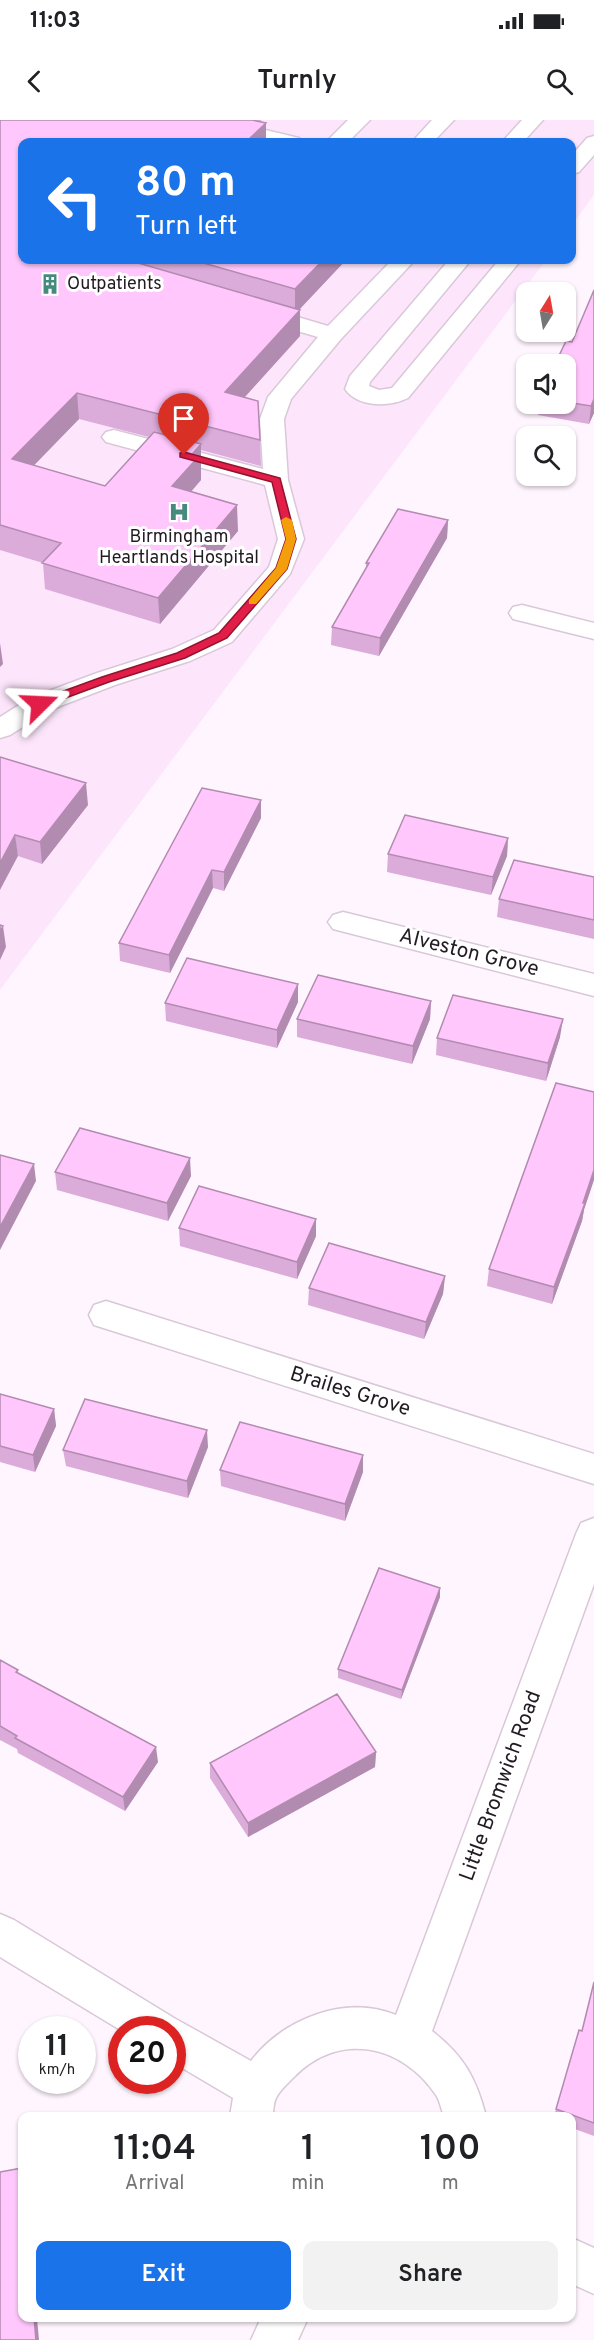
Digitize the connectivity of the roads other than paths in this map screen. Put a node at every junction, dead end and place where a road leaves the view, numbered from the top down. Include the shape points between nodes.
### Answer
1 (198, 120) edge
2 (267, 120) edge
3 (360, 120) edge
4 (444, 120) edge
5 (532, 120) edge
6 (273, 138) edge
7 (286, 138) edge
8 (340, 138) edge
9 (426, 138) edge
10 (516, 138) edge
11 (594, 142) edge
12 (576, 163) edge
13 (400, 264) edge
14 (457, 264) edge
15 (507, 264) edge
16 (233, 305) edge
17 (333, 334) junction
18 (114, 437) dead end
19 (276, 480) junction
20 (522, 613) dead end
21 (594, 631) edge
22 (0, 729) edge
23 (343, 922) dead end
24 (594, 985) edge
25 (106, 1315) dead end
26 (594, 1469) edge
27 (594, 1534) edge
28 (0, 1934) edge
29 (135, 2016) edge
30 (408, 2039) junction
31 (186, 2049) edge
32 (254, 2103) edge
33 (464, 2112) edge
34 (576, 2262) edge
35 (594, 2272) edge
36 (283, 2322) edge
37 (274, 2340) edge

1 - 6 street
2 - 7 street
3 - 8 street
4 - 9 street
5 - 10 street
11 - 12 street
13 - 17 street
14 - 15 street via 358,381 357,389 370,397 392,398 400,393
16 - 17 street
17 - 19 street via 280,397 272,419
18 - 19 street
19 - 22 street via 291,539 281,569 223,636 181,655 40,704
20 - 21 street
23 - 24 street, Alveston Grove
25 - 26 street, Brailes Grove
27 - 30 street, Little Bromwich Road
28 - 29 street
30 - 32 street via 382,2030 341,2027 309,2038 282,2055
30 - 33 street via 434,2058 453,2083
31 - 32 street
34 - 35 street
36 - 37 street

